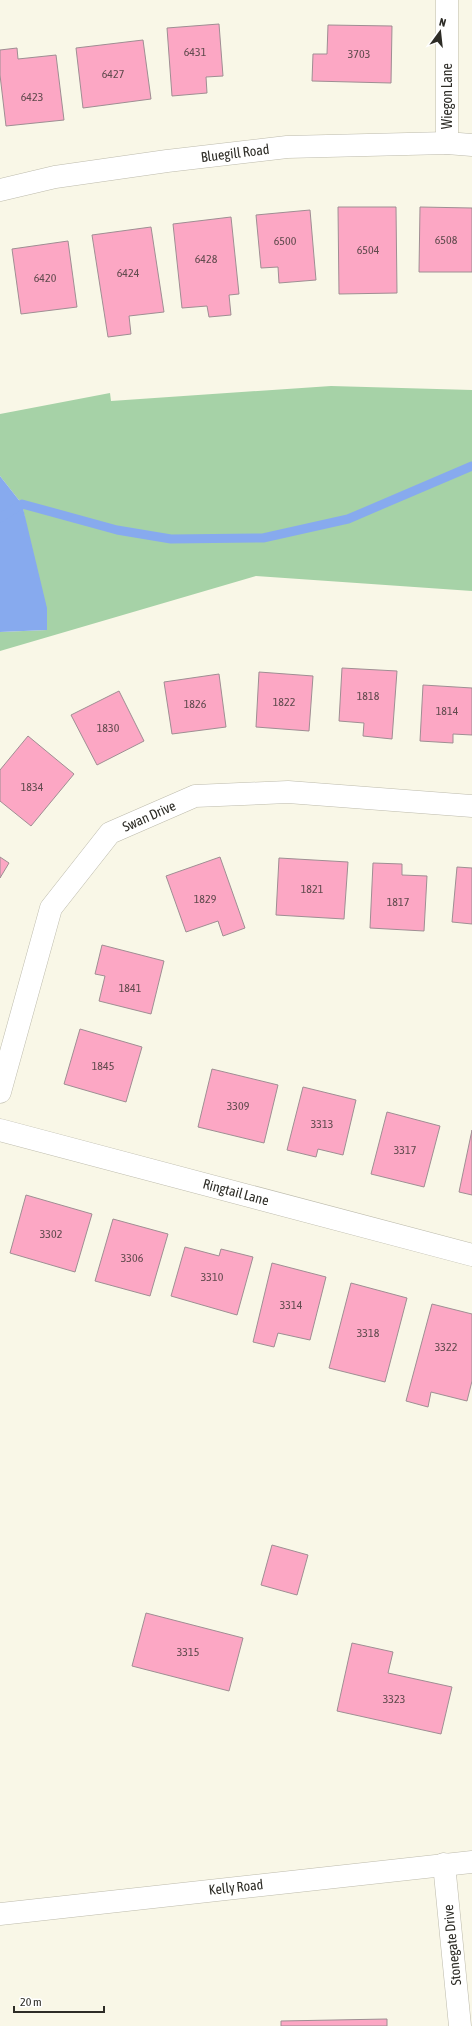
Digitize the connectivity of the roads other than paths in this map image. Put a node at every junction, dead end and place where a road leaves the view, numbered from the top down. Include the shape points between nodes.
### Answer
1 (447, 0) edge
2 (447, 143) junction
3 (472, 145) edge
4 (0, 190) edge
5 (472, 806) edge
6 (0, 1092) edge
7 (0, 1130) edge
8 (472, 1255) edge
9 (472, 1862) edge
10 (444, 1864) junction
11 (0, 1914) edge
12 (460, 2026) edge

1 - 2 street, Wiegon Lane
2 - 3 street, Bluegill Road
2 - 4 street, Bluegill Road via 287,147 55,177
5 - 6 street, Swan Drive via 288,792 194,796 110,834 52,908
7 - 8 street, Ringtail Lane
9 - 10 street, Kelly Road
10 - 11 street, Kelly Road
10 - 12 street, Stonegate Drive

